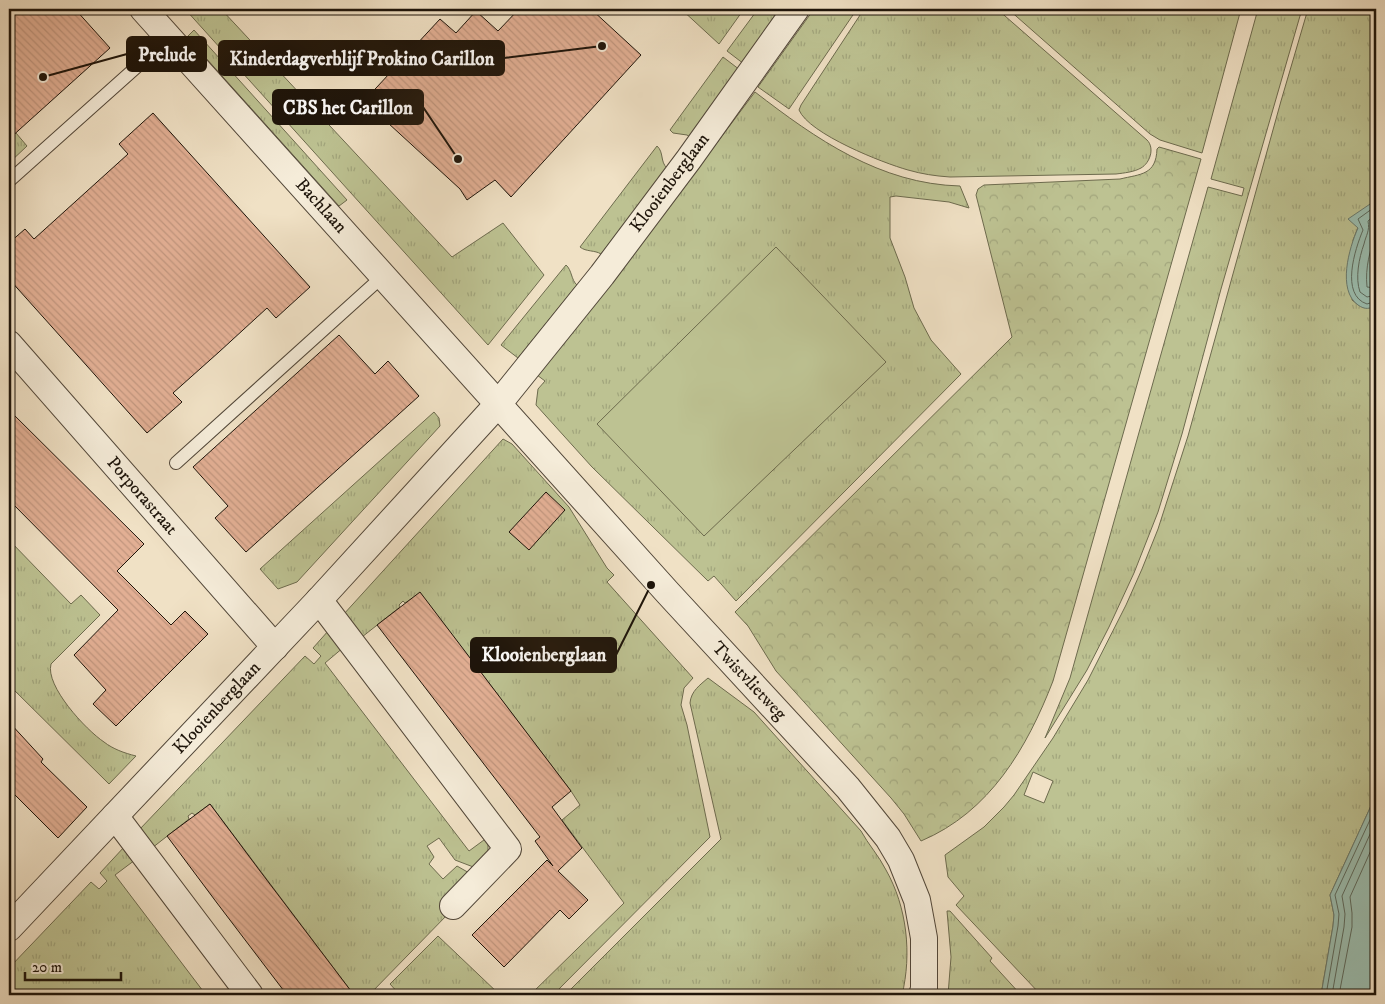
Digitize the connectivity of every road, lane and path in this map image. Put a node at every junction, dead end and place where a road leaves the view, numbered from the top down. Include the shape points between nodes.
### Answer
1 (143, 9) edge
2 (796, 9) edge
3 (169, 38) junction
4 (9, 181) edge
5 (383, 276) junction
6 (9, 344) edge
7 (499, 403) junction
8 (176, 463) dead end
9 (319, 600) junction
10 (275, 647) junction
11 (115, 816) junction
12 (453, 906) dead end
13 (9, 928) edge
14 (250, 995) edge
15 (922, 995) edge

1 - 3 street, Bachlaan
2 - 7 street, Klooienberglaan via 613,260
3 - 4 lane
3 - 5 street, Bachlaan
5 - 7 street, Bachlaan
5 - 8 lane
6 - 10 street, Porporastraat
7 - 9 street, Klooienberglaan
7 - 15 street, Twistvlietweg via 848,788 888,838 917,900 924,938
9 - 10 street, Klooienberglaan
9 - 12 street via 508,849
10 - 11 street, Klooienberglaan
11 - 13 street, Klooienberglaan
11 - 14 street

